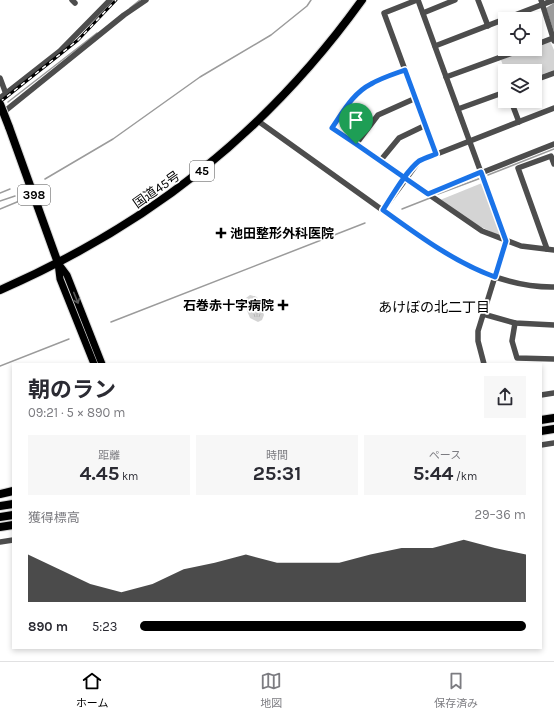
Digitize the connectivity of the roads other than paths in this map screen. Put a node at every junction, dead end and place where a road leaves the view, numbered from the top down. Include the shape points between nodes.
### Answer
1 (110, 0) edge
2 (146, 0) edge
3 (362, 0) edge
4 (417, 0) edge
5 (455, 0) edge
6 (478, 0) edge
7 (554, 0) edge
8 (541, 2) edge
9 (423, 12) junction
10 (488, 26) junction
11 (553, 40) edge
12 (542, 43) edge
13 (435, 46) junction
14 (504, 56) edge
15 (405, 70) junction
16 (554, 73) edge
17 (446, 77) junction
18 (542, 77) edge
19 (0, 78) edge
20 (6, 94) junction
21 (498, 95) edge
22 (0, 98) edge
23 (416, 98) junction
24 (0, 104) edge
25 (514, 108) edge
26 (554, 108) edge
27 (458, 109) junction
28 (0, 115) edge
29 (258, 121) junction
30 (519, 122) junction
31 (426, 125) junction
32 (470, 141) junction
33 (356, 144) junction
34 (554, 144) edge
35 (436, 154) junction
36 (380, 161) junction
37 (554, 164) edge
38 (481, 172) junction
39 (405, 178) junction
40 (428, 194) junction
41 (383, 210) junction
42 (506, 241) junction
43 (547, 249) junction
44 (554, 250) edge
45 (58, 263) junction
46 (495, 277) junction
47 (554, 287) edge
48 (0, 290) edge
49 (483, 314) junction
50 (515, 323) junction
51 (554, 325) edge
52 (554, 359) edge
53 (94, 363) edge
54 (102, 363) edge
55 (484, 363) edge
56 (554, 393) edge
57 (542, 395) edge
58 (554, 418) edge
59 (542, 420) edge
60 (554, 429) edge
61 (542, 431) edge
62 (554, 442) edge
63 (542, 445) edge
64 (12, 491) edge
65 (0, 494) edge
66 (12, 504) edge
67 (0, 506) edge
68 (12, 515) edge
69 (0, 518) edge
70 (12, 525) edge
71 (0, 527) edge
72 (12, 540) edge
73 (0, 542) edge

1 - 20 street via 60,51
2 - 28 street
3 - 29 highway, 国道45号 / 45 via 313,64
4 - 9 street
4 - 15 street via 384,13
5 - 9 street
6 - 10 street
7 - 8 street
8 - 10 street
8 - 11 street
9 - 13 street
10 - 13 street
11 - 12 street
13 - 17 street
14 - 17 street
15 - 23 street
15 - 33 street via 362,89 332,128
16 - 18 street
17 - 27 street
19 - 20 street
20 - 22 street
21 - 27 street
23 - 31 street
23 - 33 street via 378,115
24 - 45 highway, 398, bridge
25 - 30 street
26 - 30 street
27 - 32 street
29 - 41 street
29 - 45 highway, 国道45号 / 45 via 201,172 156,205
30 - 32 street
31 - 35 street
31 - 36 street via 399,138
32 - 35 street
32 - 38 street
33 - 36 street
34 - 38 street
35 - 39 street via 419,161
36 - 39 street
37 - 43 street via 551,156 518,168
38 - 40 street
38 - 42 street
39 - 40 street
39 - 41 street
40 - 42 street via 482,231
41 - 46 street via 451,256
42 - 43 street via 521,246
42 - 46 street
43 - 44 street
45 - 48 highway, 国道45号 / 45
45 - 53 main road via 60,278
45 -> 54 main road via 67,275
46 - 47 street via 520,284
46 - 49 street
49 - 50 street
49 - 55 street via 478,341
50 - 51 street
50 - 52 street via 512,341 517,358
56 - 57 street
58 - 59 highway
60 - 61 highway
62 - 63 street
64 - 65 highway
66 - 67 highway
68 - 69 highway
70 - 71 highway
72 - 73 street

